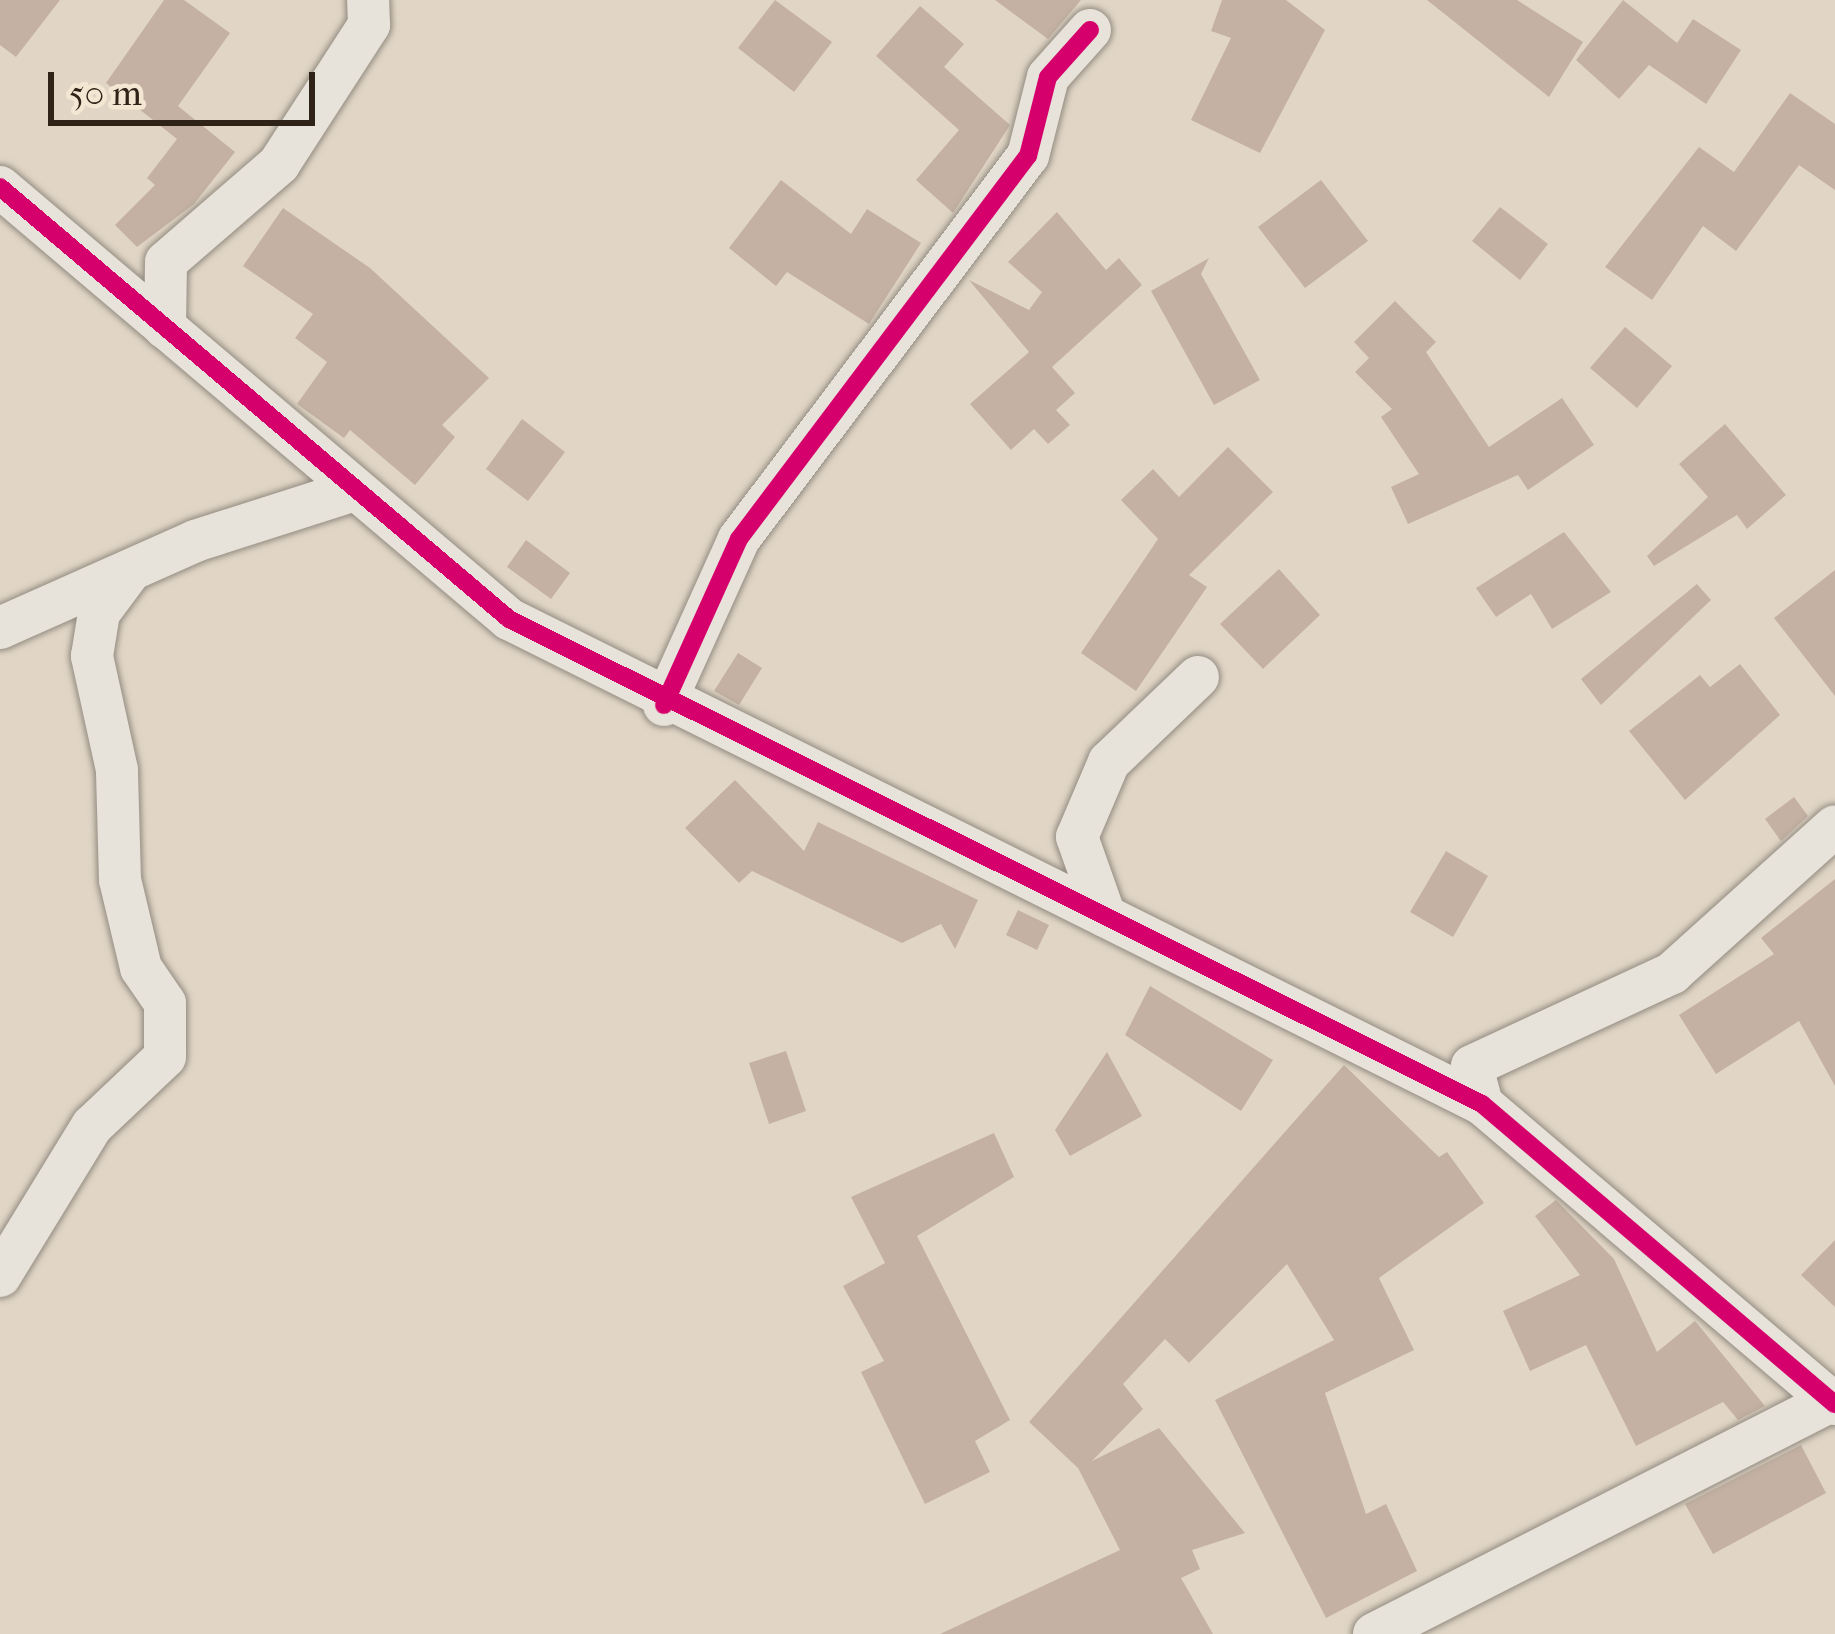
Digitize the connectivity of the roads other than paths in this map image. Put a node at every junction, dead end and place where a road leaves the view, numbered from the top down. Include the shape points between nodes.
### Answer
1 (368, 0) edge
2 (1090, 30) dead end
3 (0, 188) edge
4 (166, 328) junction
5 (349, 492) junction
6 (128, 574) junction
7 (0, 628) edge
8 (1198, 677) dead end
9 (664, 705) junction
10 (1835, 826) edge
11 (1105, 916) junction
12 (1482, 1104) junction
13 (0, 1276) edge
14 (1833, 1403) edge
15 (1428, 1621) edge
16 (1374, 1634) edge

1 - 4 street via 369,26 279,164 166,262
2 - 9 street via 1048,77 1028,156 739,539
3 - 4 street
4 - 5 street
5 - 6 street
5 - 9 street via 509,619
6 - 7 street
6 - 13 street via 98,613 92,656 117,770 124,903 141,968 165,1004 166,1057 92,1126
8 - 11 street via 1109,761 1078,837
9 - 11 street
10 - 12 street via 1672,973 1472,1066
11 - 12 street
12 - 14 street
14 - 15 street
15 - 16 street

